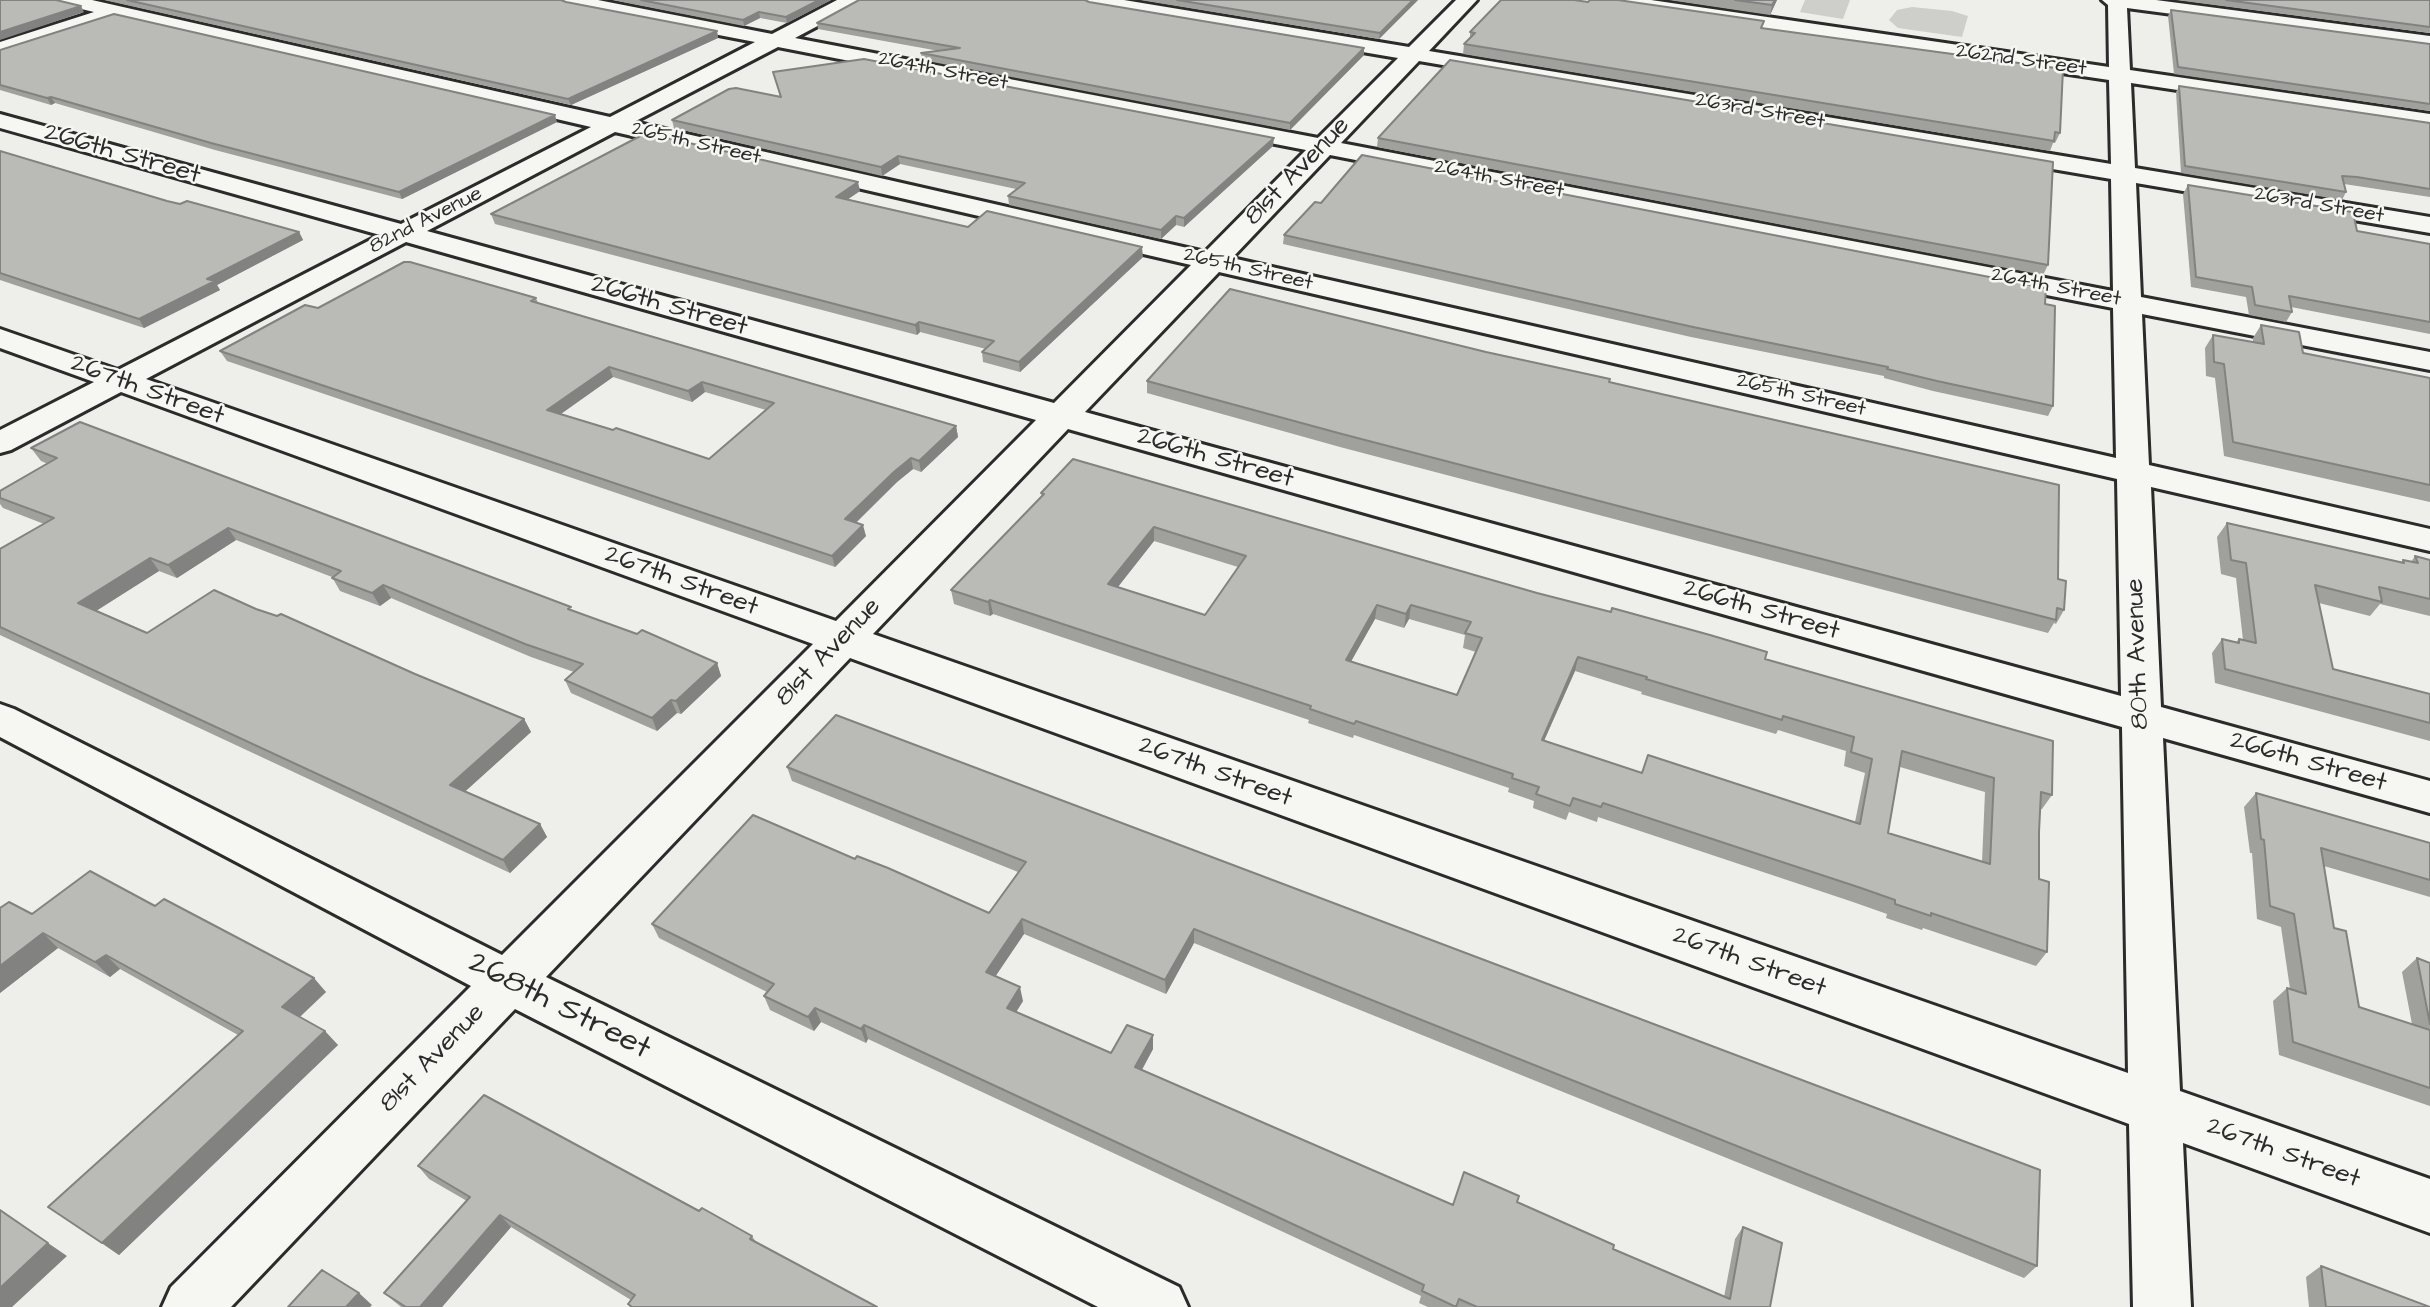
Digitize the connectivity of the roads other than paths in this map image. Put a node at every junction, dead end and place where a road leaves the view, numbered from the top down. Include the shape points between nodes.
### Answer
1 (66, 0) edge
2 (148, 0) edge
3 (569, 0) edge
4 (852, 0) edge
5 (1090, 0) edge
6 (1467, 0) edge
7 (1612, 0) edge
8 (2115, 0) edge
9 (114, 11) junction
10 (775, 40) junction
11 (2430, 42) edge
12 (0, 49) edge
13 (1413, 54) junction
14 (2119, 75) junction
15 (0, 121) edge
16 (2430, 121) edge
17 (612, 125) junction
18 (1323, 146) junction
19 (2123, 173) junction
20 (2430, 225) edge
21 (402, 233) junction
22 (1211, 262) junction
23 (2127, 302) junction
24 (0, 338) edge
25 (2430, 361) edge
26 (118, 381) junction
27 (1061, 416) junction
28 (0, 443) edge
29 (2133, 472) junction
30 (2430, 540) edge
31 (842, 640) junction
32 (2142, 717) junction
33 (0, 719) edge
34 (2430, 797) edge
35 (508, 982) junction
36 (2155, 1108) junction
37 (2430, 1206) edge
38 (191, 1307) edge
39 (1159, 1307) edge
40 (2162, 1307) edge

1 - 9 street, 265th Street
2 - 9 street
3 - 10 street, 264th Street
4 - 10 street, 82nd Avenue
5 - 13 street, 263rd Street
6 - 13 street, 81st Avenue
7 - 14 street, 262nd Street
8 - 11 street
8 - 14 street, 80th Avenue
9 - 12 street
9 - 17 street, 265th Street
10 - 17 street, 82nd Avenue
10 - 18 street, 264th Street
13 - 18 street, 81st Avenue
13 - 19 street, 263rd Street
14 - 16 street, 262nd Street
14 - 19 street, 80th Avenue
15 - 21 street, 266th Street
17 - 21 street, 82nd Avenue
17 - 22 street, 265th Street
18 - 22 street, 81st Avenue
18 - 23 street, 264th Street
19 - 20 street, 263rd Street
19 - 23 street, 80th Avenue
21 - 26 street, 82nd Avenue
21 - 27 street, 266th Street
22 - 27 street, 81st Avenue
22 - 29 street, 265th Street
23 - 25 street, 264th Street
23 - 29 street, 80th Avenue
24 - 26 street, 267th Street
26 - 28 street, 82nd Avenue
26 - 31 street, 267th Street
27 - 31 street, 81st Avenue
27 - 32 street, 266th Street
29 - 30 street, 265th Street
29 - 32 street, 80th Avenue
31 - 35 street, 81st Avenue
31 - 36 street, 267th Street
32 - 34 street, 266th Street
32 - 36 street, 80th Avenue
33 - 35 street, 268th Street
35 - 38 street, 81st Avenue
35 - 39 street, 268th Street
36 - 37 street, 267th Street
36 - 40 street, 80th Avenue

